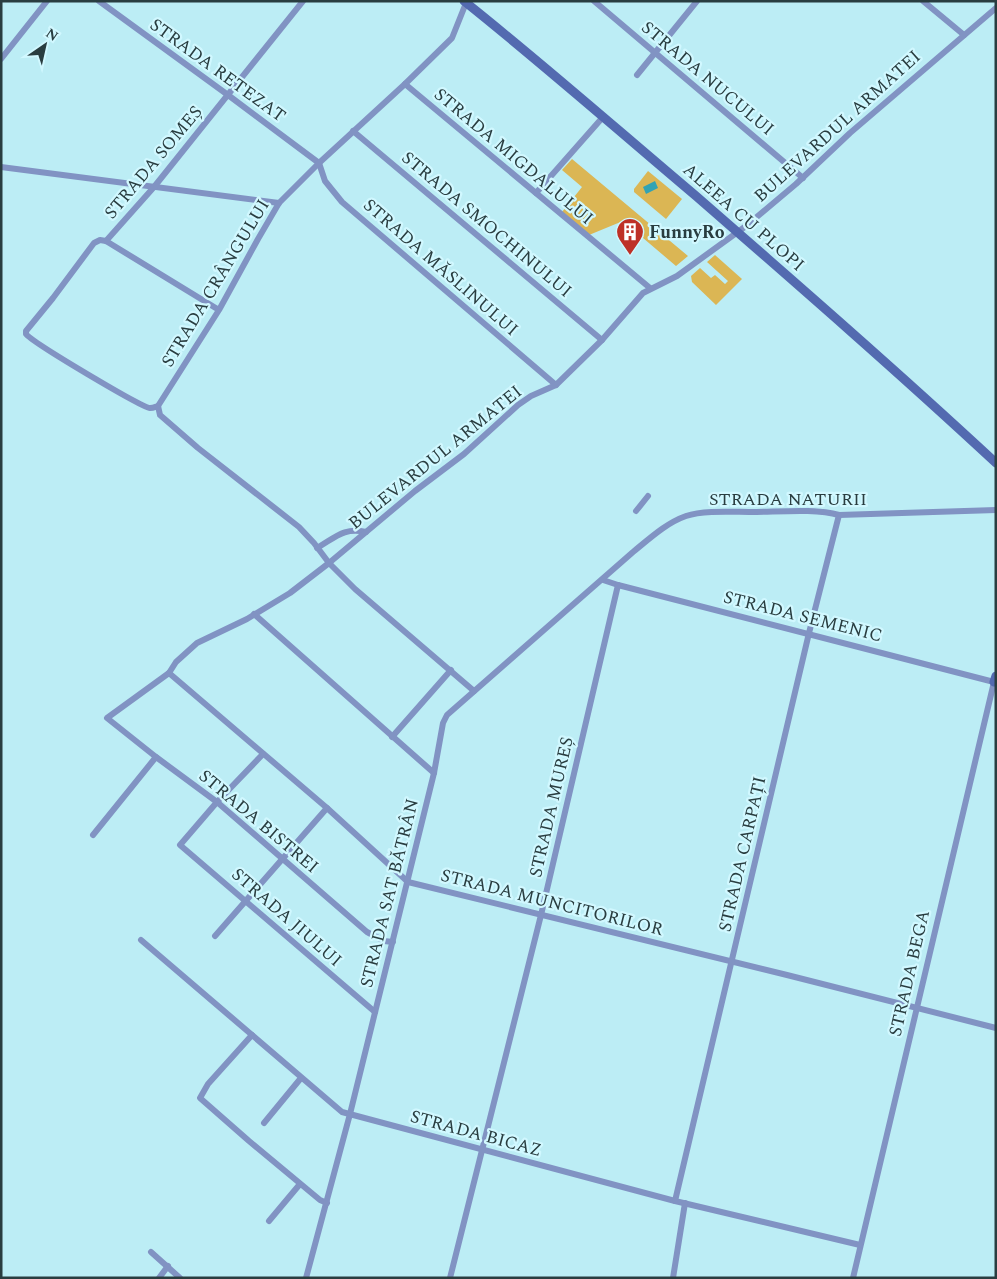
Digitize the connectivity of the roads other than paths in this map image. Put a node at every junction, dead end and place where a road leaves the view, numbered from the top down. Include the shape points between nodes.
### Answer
1 (47, 1) edge
2 (99, 1) edge
3 (302, 1) edge
4 (594, 1) edge
5 (697, 1) edge
6 (923, 1) edge
7 (465, 2) edge
8 (996, 8) edge
9 (964, 35) junction
10 (655, 53) junction
11 (1, 59) edge
12 (637, 76) dead end
13 (405, 84) junction
14 (228, 95) junction
15 (603, 117) junction
16 (353, 131) junction
17 (318, 163) junction
18 (1, 167) edge
19 (803, 178) junction
20 (154, 187) junction
21 (536, 193) junction
22 (279, 203) junction
23 (737, 232) junction
24 (106, 242) junction
25 (650, 288) junction
26 (219, 310) junction
27 (602, 340) junction
28 (556, 385) junction
29 (158, 406) junction
30 (996, 463) edge
31 (648, 496) dead end
32 (996, 510) edge
33 (636, 511) dead end
34 (839, 515) junction
35 (366, 532) junction
36 (317, 548) junction
37 (329, 563) junction
38 (602, 580) junction
39 (618, 586) junction
40 (254, 614) junction
41 (809, 634) junction
42 (451, 670) junction
43 (169, 673) junction
44 (995, 680) edge
45 (474, 691) junction
46 (107, 718) joint
47 (392, 737) junction
48 (263, 754) junction
49 (156, 757) junction
50 (434, 773) junction
51 (217, 802) junction
52 (327, 808) junction
53 (93, 834) dead end
54 (283, 860) junction
55 (408, 882) junction
56 (246, 901) junction
57 (542, 915) junction
58 (215, 936) dead end
59 (141, 940) dead end
60 (392, 942) junction
61 (732, 961) junction
62 (917, 1008) junction
63 (375, 1012) junction
64 (996, 1028) edge
65 (252, 1035) junction
66 (302, 1078) junction
67 (350, 1114) junction
68 (264, 1123) dead end
69 (482, 1150) junction
70 (300, 1184) junction
71 (674, 1201) junction
72 (327, 1202) junction
73 (685, 1204) junction
74 (269, 1221) dead end
75 (860, 1245) junction
76 (151, 1252) dead end
77 (168, 1266) junction
78 (159, 1278) edge
79 (180, 1278) edge
80 (306, 1278) edge
81 (450, 1278) edge
82 (673, 1278) edge
83 (853, 1278) edge

1 - 11 street
2 - 14 street, STRADA RETEZAT
3 - 14 street, STRADA SOMEȘ
4 - 10 street, STRADA NUCULUI
5 - 10 street
6 - 9 street
7 - 13 street, STRADA CRÂNGULUI via 452,38
7 - 15 street, ALEEA CU PLOPI
8 - 9 street, BULEVARDUL ARMATEI
9 - 19 street, BULEVARDUL ARMATEI
10 - 12 street
10 - 19 street, STRADA NUCULUI
13 - 16 street, STRADA CRÂNGULUI
13 - 21 street, STRADA MIGDALULUI
14 - 17 street, STRADA RETEZAT
14 - 20 street, STRADA SOMEȘ
15 - 21 street
15 - 23 street, ALEEA CU PLOPI
16 - 17 street, STRADA CRÂNGULUI
16 - 27 street, STRADA SMOCHINULUI
17 - 22 street, STRADA CRÂNGULUI
17 - 28 street, STRADA MĂSLINULUI via 325,180 342,202
18 - 20 street
19 - 23 street, BULEVARDUL ARMATEI
20 - 22 street
20 - 24 street, STRADA SOMEȘ
21 - 25 street, STRADA MIGDALULUI
22 - 26 street, STRADA CRÂNGULUI
23 - 25 street, BULEVARDUL ARMATEI via 677,276
23 - 30 street, ALEEA CU PLOPI
24 - 26 street
24 - 29 street, STRADA SOMEȘ via 94,243 26,334 136,402 150,408
25 - 27 street, BULEVARDUL ARMATEI
26 - 29 street, STRADA CRÂNGULUI
27 - 28 street, BULEVARDUL ARMATEI
28 - 35 street, BULEVARDUL ARMATEI via 518,405 464,454
29 - 36 street via 160,415 299,527
31 - 33 street
32 - 34 street, STRADA NATURII
34 - 38 street, STRADA NATURII via 831,512 688,515 658,532
34 - 41 street, STRADA CARPAȚI
35 - 36 street via 351,529
35 - 37 street, BULEVARDUL ARMATEI
36 - 37 street
37 - 40 street, BULEVARDUL ARMATEI via 290,593
37 - 42 street
38 - 39 street, STRADA SEMENIC
38 - 45 street, STRADA SAT BĂTRÂN
39 - 41 street, STRADA SEMENIC
39 - 57 street, STRADA MUREȘ
40 - 43 street, BULEVARDUL ARMATEI via 197,643
40 - 47 street
41 - 44 street, STRADA SEMENIC
41 - 61 street, STRADA CARPAȚI
42 - 45 street
42 - 47 street
43 - 46 street, BULEVARDUL ARMATEI
43 - 48 street, STRADA MUNCITORILOR
44 - 62 street, STRADA BEGA
45 - 50 street, STRADA SAT BĂTRÂN via 447,715 443,723
46 - 49 street, STRADA BISTREI
47 - 50 street
48 - 51 street
48 - 52 street, STRADA MUNCITORILOR
49 - 51 street, STRADA BISTREI
49 - 53 street
50 - 55 street, STRADA SAT BĂTRÂN
51 - 54 street, STRADA BISTREI
51 - 56 street, STRADA JIULUI via 180,844
52 - 54 street
52 - 55 street, STRADA MUNCITORILOR
54 - 56 street
54 - 60 street, STRADA BISTREI via 367,932
55 - 57 street, STRADA MUNCITORILOR
55 - 60 street, STRADA SAT BĂTRÂN
56 - 58 street
56 - 63 street, STRADA JIULUI
57 - 61 street, STRADA MUNCITORILOR
57 - 69 street, STRADA MUREȘ
59 - 65 street, STRADA BICAZ
60 - 63 street, STRADA SAT BĂTRÂN
61 - 62 street, STRADA MUNCITORILOR
61 - 71 street, STRADA CARPAȚI
62 - 64 street, STRADA MUNCITORILOR
62 - 75 street, STRADA BEGA
63 - 67 street, STRADA SAT BĂTRÂN
65 - 66 street, STRADA BICAZ
65 - 70 street via 208,1084 200,1098
66 - 67 street, STRADA BICAZ via 342,1112
66 - 68 street
67 - 69 street, STRADA BICAZ
67 - 72 street, STRADA SAT BĂTRÂN
69 - 71 street, STRADA BICAZ
69 - 81 street, STRADA MUREȘ
70 - 72 street
70 - 74 street
71 - 73 street, STRADA BICAZ
72 - 80 street, STRADA SAT BĂTRÂN
73 - 75 street, STRADA BICAZ
73 - 82 street
75 - 83 street, STRADA BEGA
76 - 77 street
77 - 78 street
77 - 79 street

